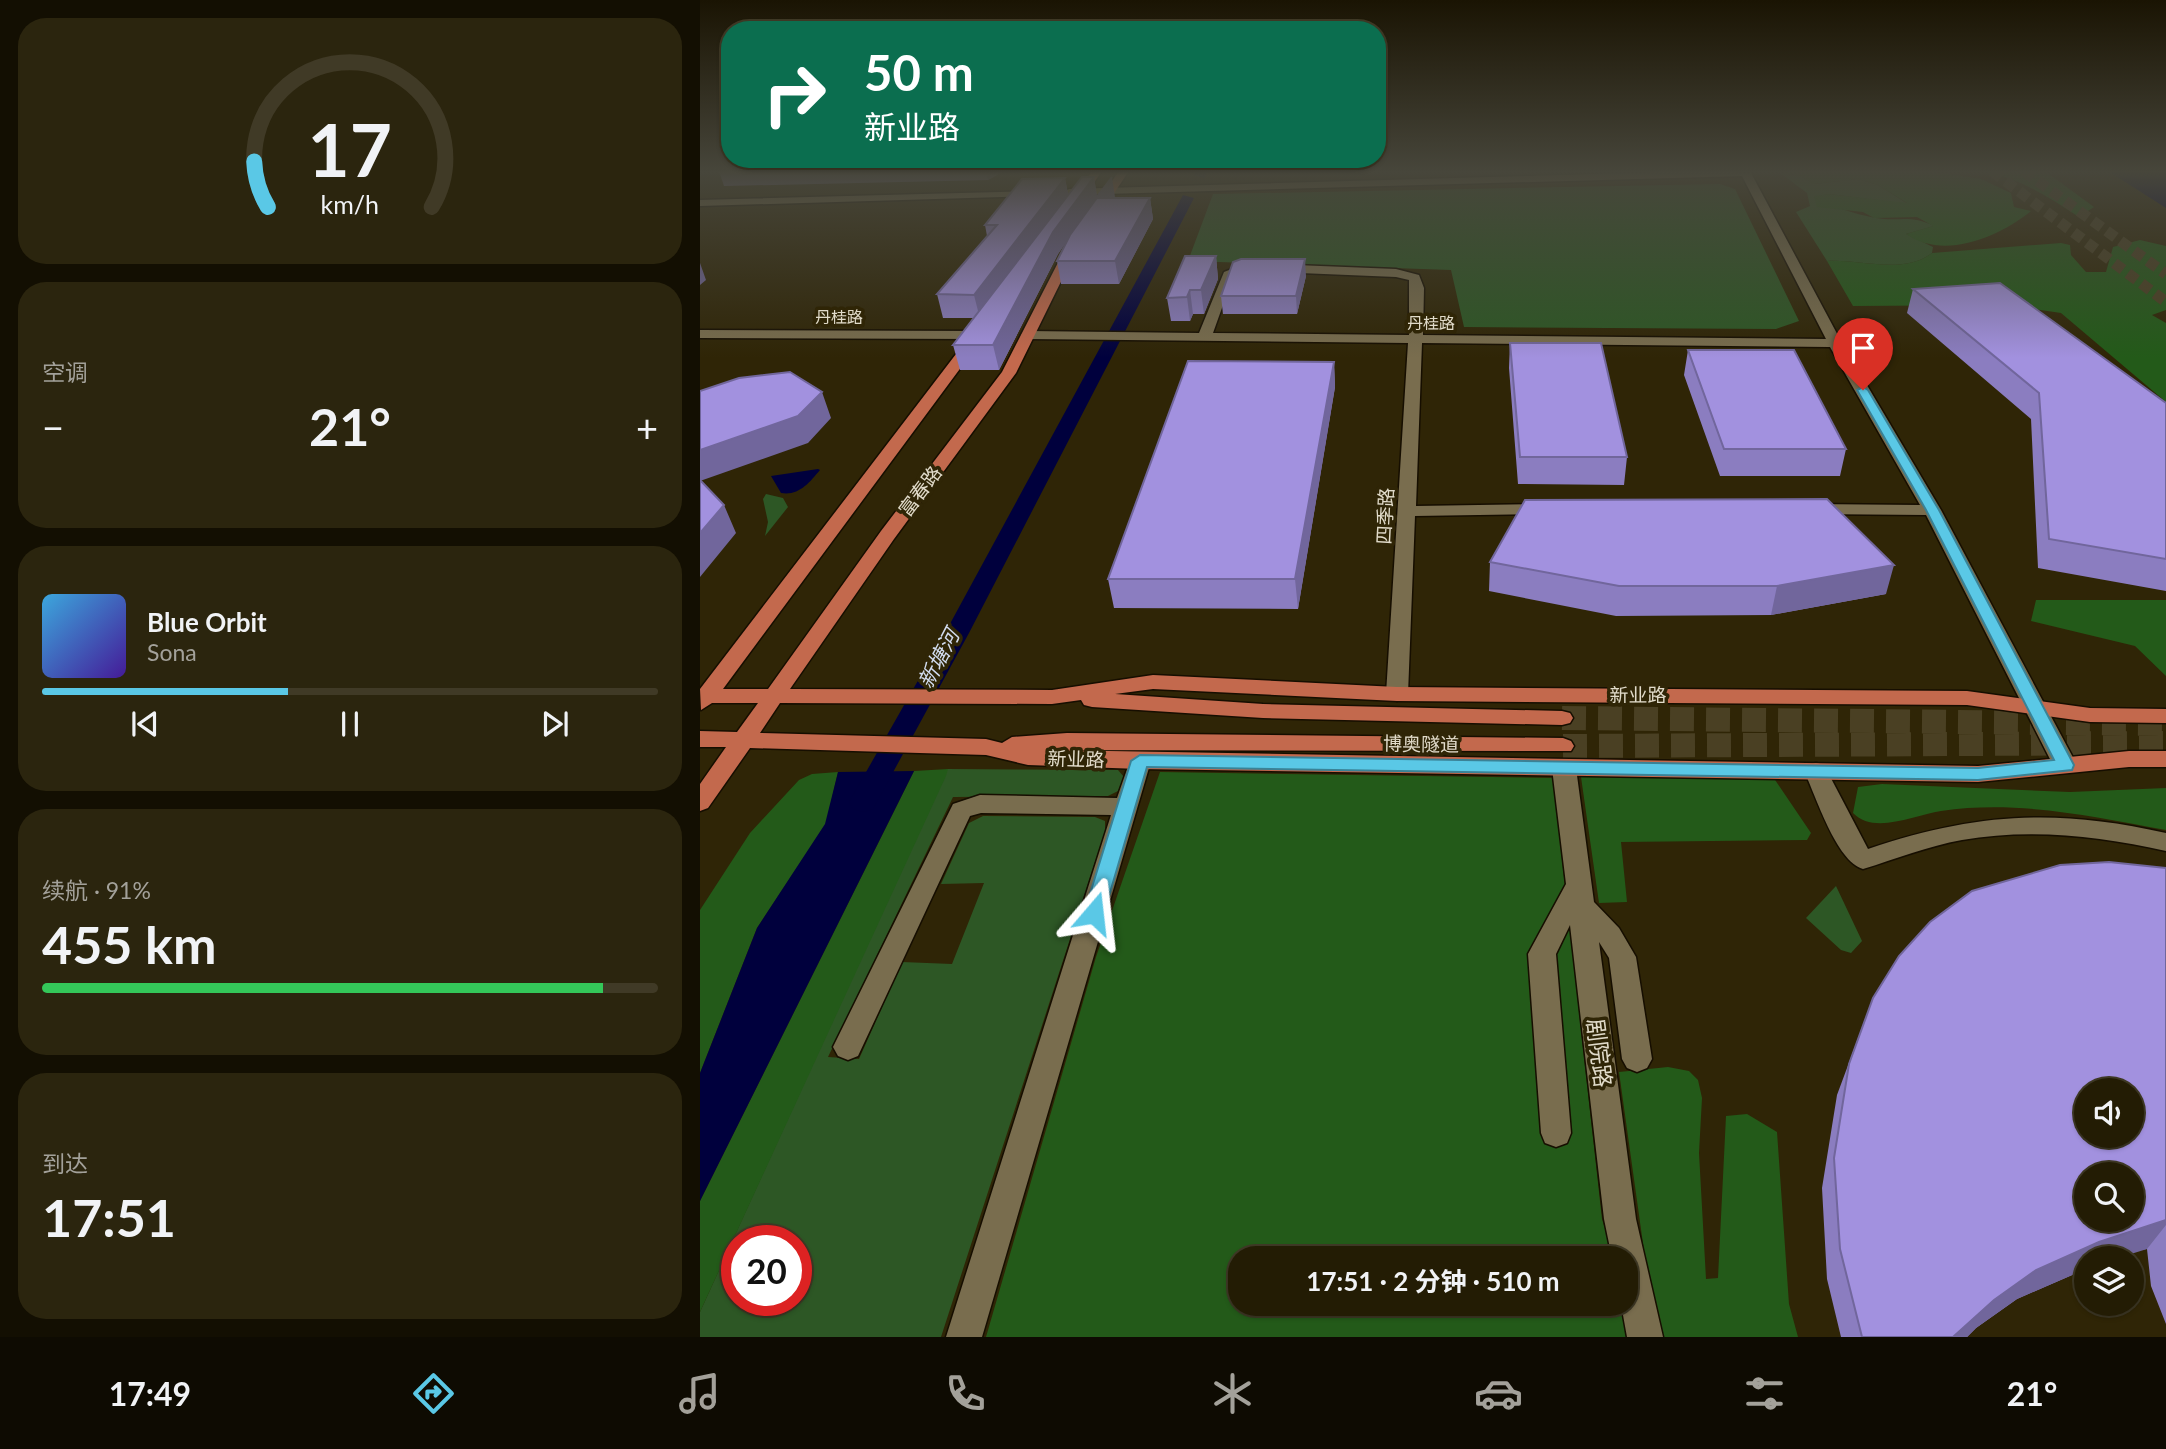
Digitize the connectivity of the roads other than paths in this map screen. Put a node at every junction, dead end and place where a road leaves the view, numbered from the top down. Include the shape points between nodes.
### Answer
1 (1081, 233) edge
2 (1777, 233) edge
3 (982, 330) joint
4 (700, 334) edge
5 (1028, 335) junction
6 (1204, 338) junction
7 (1415, 341) junction
8 (1835, 343) junction
9 (1548, 509) edge
10 (1808, 509) edge
11 (1932, 510) junction
12 (1407, 511) junction
13 (1397, 694) junction
14 (774, 695) junction
15 (1052, 697) junction
16 (702, 699) edge
17 (2036, 708) junction
18 (2166, 716) edge
19 (1562, 718) tunnel mouth
20 (700, 739) edge
21 (743, 741) junction
22 (986, 747) junction
23 (1564, 757) junction
24 (2166, 760) edge
25 (1140, 761) junction
26 (2066, 765) junction
27 (1816, 771) junction
28 (700, 802) edge
29 (1126, 807) junction
30 (2166, 842) edge
31 (1580, 895) junction
32 (848, 1047) dead end
33 (1637, 1059) dead end
34 (1556, 1133) dead end
35 (964, 1337) edge
36 (1645, 1337) edge

1 - 5 main road, 富春路
2 - 8 street
3 - 4 street, 丹桂路
3 - 16 main road
5 - 6 street, 丹桂路
5 - 14 main road, 富春路 via 1009,373
6 - 7 street, 丹桂路
6 - 7 street, 四季路 via 1228,275 1247,267 1396,273 1415,278
7 - 8 street, 丹桂路
7 - 12 street, 四季路
8 - 11 street
9 - 12 street
10 - 11 street
11 - 17 street
12 - 13 street, 四季路
13 - 15 main road, 新业路 via 1153,682
13 - 17 main road, 新业路 via 1967,698
14 - 15 main road, 新业路
14 - 16 main road, 新业路
14 - 21 main road, 富春路
15 - 19 main road, 博奥隧道 via 1263,711
17 - 18 main road, 新业路 via 2090,715
17 - 26 street
20 - 21 main road, 新业路
21 - 22 main road, 新业路
21 - 28 main road, 富春路
22 - 23 main road, 博奥隧道 via 1067,741
22 - 25 main road, 新业路 via 1028,757
23 - 25 main road, 新业路
23 - 27 main road, 新业路
23 - 31 street, 剧院路
24 - 26 main road, 新业路
25 - 29 street
26 - 27 main road, 新业路 via 1978,774
27 - 30 street via 1852,848 1863,860 1937,836 1989,828 2100,829
29 - 32 street via 980,804 961,810
29 - 35 street
31 - 33 street via 1622,957
31 - 34 street via 1542,954
31 - 36 street, 剧院路 via 1620,1219

